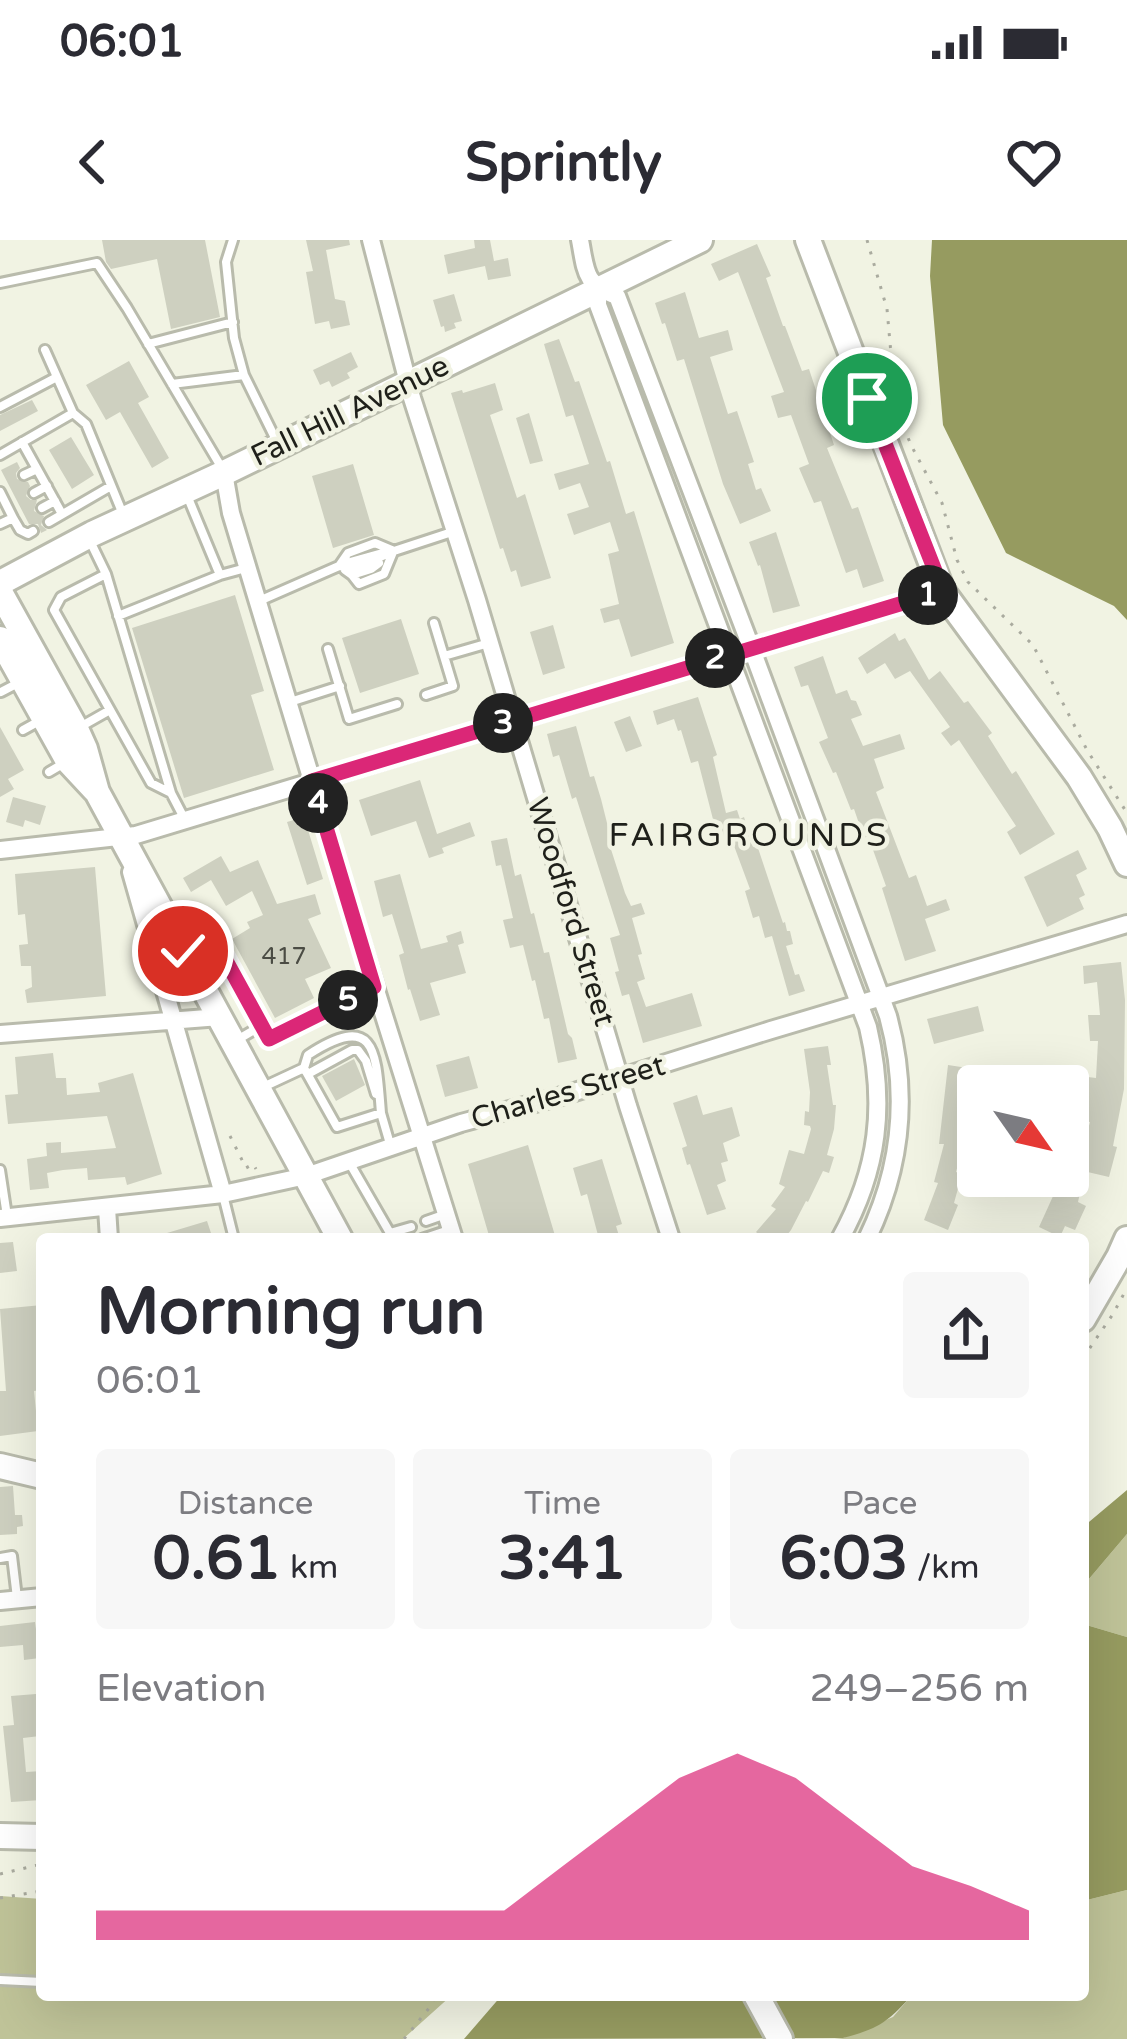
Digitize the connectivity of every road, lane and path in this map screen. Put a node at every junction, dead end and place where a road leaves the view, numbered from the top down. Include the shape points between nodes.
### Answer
1 (233, 240) edge
2 (371, 240) edge
3 (580, 240) edge
4 (700, 240) edge
5 (808, 240) edge
6 (868, 240) edge
7 (0, 283) edge
8 (598, 290) junction
9 (233, 322) junction
10 (148, 344) junction
11 (45, 350) dead end
12 (244, 375) junction
13 (57, 377) junction
14 (408, 382) junction
15 (172, 384) junction
16 (0, 406) edge
17 (73, 413) junction
18 (22, 442) junction
19 (279, 446) junction
20 (0, 455) edge
21 (680, 463) junction
22 (37, 469) junction
23 (662, 470) junction
24 (224, 472) junction
25 (24, 476) dead end
26 (47, 486) junction
27 (111, 486) junction
28 (3, 488) edge
29 (185, 491) junction
30 (34, 493) dead end
31 (55, 501) junction
32 (18, 502) dead end
33 (7, 507) junction
34 (41, 508) dead end
35 (62, 514) junction
36 (26, 516) dead end
37 (125, 518) junction
38 (14, 520) junction
39 (49, 522) dead end
40 (0, 524) edge
41 (33, 531) dead end
42 (455, 531) junction
43 (88, 536) junction
44 (394, 550) junction
45 (339, 566) junction
46 (247, 568) junction
47 (106, 574) junction
48 (220, 575) junction
49 (0, 583) edge
50 (943, 591) junction
51 (0, 592) edge
52 (258, 602) junction
53 (118, 616) junction
54 (434, 623) dead end
55 (0, 639) edge
56 (490, 643) junction
57 (752, 647) junction
58 (328, 649) dead end
59 (728, 654) junction
60 (444, 656) junction
61 (12, 686) edge
62 (340, 686) junction
63 (426, 695) dead end
64 (288, 703) junction
65 (397, 704) dead end
66 (110, 710) junction
67 (513, 720) junction
68 (76, 730) junction
69 (312, 781) junction
70 (97, 792) junction
71 (171, 793) junction
72 (1127, 813) edge
73 (185, 820) junction
74 (122, 838) junction
75 (0, 850) edge
76 (1127, 864) edge
77 (1127, 924) edge
78 (183, 951) junction
79 (374, 987) junction
80 (881, 997) junction
81 (861, 1003) junction
82 (220, 1017) junction
83 (173, 1020) junction
84 (262, 1025) junction
85 (0, 1034) edge
86 (233, 1042) junction
87 (306, 1071) junction
88 (620, 1078) junction
89 (259, 1089) junction
90 (381, 1113) junction
91 (230, 1136) dead end
92 (421, 1137) junction
93 (391, 1147) junction
94 (240, 1157) dead end
95 (349, 1161) junction
96 (0, 1170) edge
97 (307, 1176) junction
98 (223, 1194) junction
99 (107, 1208) junction
100 (3, 1218) edge
101 (426, 1221) dead end
102 (411, 1227) dead end
103 (451, 1228) edge
104 (109, 1233) edge
105 (233, 1233) edge
106 (337, 1233) edge
107 (390, 1233) edge
108 (398, 1233) edge
109 (669, 1233) edge
110 (843, 1233) edge
111 (869, 1233) edge
112 (1127, 1239) edge
113 (1127, 1288) edge
114 (1089, 1309) edge
115 (1089, 1349) edge
116 (0, 1466) edge
117 (36, 1475) edge
118 (0, 1558) edge
119 (8, 1600) edge
120 (0, 1836) edge
121 (36, 1837) edge
122 (36, 1865) edge
123 (0, 1874) edge
124 (36, 1892) edge
125 (0, 1898) edge
126 (0, 1980) edge
127 (36, 1982) edge
128 (433, 2001) edge
129 (759, 2001) edge
130 (404, 2039) edge
131 (780, 2039) edge

1 - 9 lane via 226,262
2 - 14 street, Woodford Street
3 - 8 street
4 - 8 main road, Fall Hill Avenue
5 - 50 main road
6 - 72 path via 887,308 896,410 942,503 957,560 983,600 1033,646
7 - 10 lane via 97,263
8 - 14 main road, Fall Hill Avenue
8 - 21 street via 616,296
8 - 23 street
9 - 10 lane
9 - 12 lane
10 - 15 lane
11 - 13 lane
12 - 15 lane
12 - 19 lane
13 - 16 lane
13 - 17 lane
14 - 19 main road, Fall Hill Avenue
14 - 42 street, Woodford Street
15 - 24 lane
17 - 18 lane
17 - 27 lane via 86,424
18 - 20 lane
18 - 22 lane
19 - 24 main road, Fall Hill Avenue
21 - 23 lane
21 - 57 street
22 - 25 lane
22 - 26 lane
23 - 59 street
24 - 29 main road, Fall Hill Avenue
24 - 46 street
26 - 30 lane
26 - 31 lane
27 - 35 lane
27 - 37 lane
28 - 33 lane
29 - 37 main road, Fall Hill Avenue
29 - 48 lane
31 - 34 lane
31 - 35 lane
32 - 33 lane
33 - 38 lane
35 - 39 lane
36 - 38 lane
37 - 43 main road, Fall Hill Avenue
38 - 40 lane
38 - 41 lane
42 - 44 lane
42 - 56 street, Woodford Street
43 - 47 lane
43 - 49 main road, Fall Hill Avenue
44 - 45 lane
44 - 45 lane via 375,543 348,553
44 - 45 lane via 352,575
45 - 52 lane
46 - 48 lane
46 - 52 street
47 - 53 lane
47 - 66 lane via 61,597 54,610
48 - 53 lane
50 - 57 street
50 - 76 main road via 1089,792
51 - 68 main road
52 - 64 street
53 - 71 lane
54 - 60 lane
55 - 61 main road
56 - 60 lane
56 - 67 street, Woodford Street
57 - 59 street
57 - 80 street
58 - 62 lane
59 - 67 street
59 - 81 street
60 - 63 lane via 453,686
61 - 70 main road via 58,767
62 - 64 lane
62 - 65 lane via 349,719
64 - 69 street
66 - 68 lane
66 - 71 lane via 152,783
67 - 69 street
67 - 88 street, Woodford Street
68 - 70 main road
69 - 73 street
69 - 79 street
70 - 74 main road
71 - 73 lane
73 - 74 street
74 - 75 street
74 - 78 main road
74 - 83 street
77 - 80 street, Charles Street
78 - 82 main road
78 - 84 lane via 213,937
79 - 84 lane via 269,1039
79 - 92 street
80 - 81 street, Charles Street
80 - 111 street via 898,1061 901,1118 891,1178
81 - 88 street, Charles Street
81 - 110 street via 879,1117
82 - 83 street
82 - 86 main road
83 - 85 street
83 - 98 street
84 - 86 lane
86 - 89 main road
87 - 89 lane
87 - 90 lane via 337,1127
87 - 90 lane via 358,1050
87 - 90 lane via 310,1052 344,1035 362,1037
88 - 92 street, Charles Street
88 - 109 street, Woodford Street
89 - 97 main road
90 - 93 lane
91 - 94 path
92 - 93 street, Charles Street
92 - 103 street
93 - 95 street, Charles Street
95 - 97 street, Charles Street
95 - 107 lane
96 - 100 lane
97 - 98 street, Charles Street
97 - 106 main road
98 - 99 street, Charles Street
98 - 105 lane
99 - 100 street, Charles Street
99 - 104 street
101 - 103 lane
102 - 108 lane
112 - 114 main road
113 - 115 path
116 - 117 main road
118 - 119 lane via 12,1556
120 - 121 main road
122 - 123 path
124 - 125 path
126 - 127 lane
128 - 130 path
129 - 131 main road

